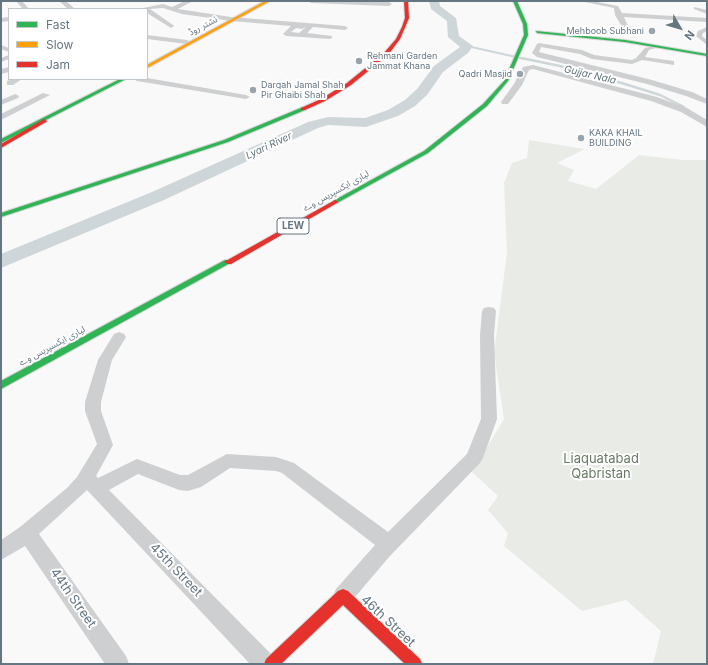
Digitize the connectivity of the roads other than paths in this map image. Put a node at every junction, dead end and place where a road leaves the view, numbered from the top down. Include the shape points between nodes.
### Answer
1 (62, 1) edge
2 (190, 1) edge
3 (263, 1) edge
4 (268, 1) edge
5 (311, 1) edge
6 (406, 1) edge
7 (515, 1) edge
8 (583, 1) edge
9 (180, 2) edge
10 (389, 4) dead end
11 (71, 8) edge
12 (148, 8) edge
13 (696, 8) dead end
14 (172, 9) junction
15 (148, 11) edge
16 (707, 12) edge
17 (618, 15) junction
18 (234, 19) junction
19 (707, 20) edge
20 (171, 26) dead end
21 (311, 26) junction
22 (345, 28) dead end
23 (707, 29) edge
24 (595, 30) dead end
25 (537, 32) dead end
26 (301, 35) junction
27 (148, 37) edge
28 (330, 37) dead end
29 (162, 39) junction
30 (705, 40) edge
31 (187, 42) junction
32 (148, 46) edge
33 (657, 46) junction
34 (707, 55) edge
35 (641, 58) junction
36 (148, 62) edge
37 (671, 63) dead end
38 (148, 66) edge
39 (16, 80) edge
40 (114, 80) edge
41 (122, 80) edge
42 (143, 80) edge
43 (10, 83) dead end
44 (46, 95) dead end
45 (15, 96) dead end
46 (246, 97) dead end
47 (505, 102) dead end
48 (707, 102) edge
49 (1, 103) edge
50 (1, 117) edge
51 (42, 118) junction
52 (707, 124) edge
53 (1, 135) edge
54 (1, 141) edge
55 (1, 146) edge
56 (1, 214) edge
57 (489, 311) dead end
58 (120, 337) dead end
59 (1, 384) edge
60 (91, 482) junction
61 (27, 533) junction
62 (389, 544) junction
63 (1, 551) edge
64 (343, 596) junction
65 (118, 664) edge
66 (265, 664) edge
67 (271, 664) edge
68 (415, 664) edge

1 - 11 street
2 - 9 street
3 - 18 main road, نشتر روڈ
4 - 18 main road, نشتر روڈ
5 - 10 street
6 - 56 main road via 408,13 398,40 386,54 349,84 323,100 226,141
7 - 59 main road, لیاری ایکسپریس وے / LEW via 525,24 526,35 506,81 468,120 426,152 119,322
8 - 17 street via 616,7
9 - 14 street
12 - 14 street via 159,6
13 - 16 street
14 - 18 street
15 - 20 street
17 - 19 street
17 - 24 street via 629,28 628,32
18 - 21 street
18 - 31 main road, نشتر روڈ
18 - 38 main road, نشتر روڈ
21 - 22 street
21 - 26 street
21 - 26 street via 294,26 286,34
23 - 30 street via 700,32 699,36
25 - 33 main road
26 - 28 street
27 - 29 street
29 - 31 street
29 - 32 street
31 - 36 main road, نشتر روڈ
33 - 34 main road
33 - 35 street via 647,49
35 - 37 street
35 - 48 street via 632,62 617,62 592,57 582,52 539,45 535,50 539,56 649,82
39 - 43 street
40 - 51 main road
41 - 51 main road
42 - 46 street
44 - 50 street
45 - 49 street
47 - 52 street via 526,69 533,68 607,85 664,102
51 - 53 main road
51 - 54 main road
51 - 55 main road via 34,128
57 - 62 street via 489,419 474,458
58 - 60 street via 105,360 93,402 93,411 105,444
60 - 61 street via 73,493
60 - 62 street via 137,466 188,483 195,482 227,460 276,464 288,468
60 - 66 street, 45th Street
61 - 63 street
61 - 65 street, 44th Street
62 - 64 street
64 - 67 main road
64 - 68 main road, 46th Street

